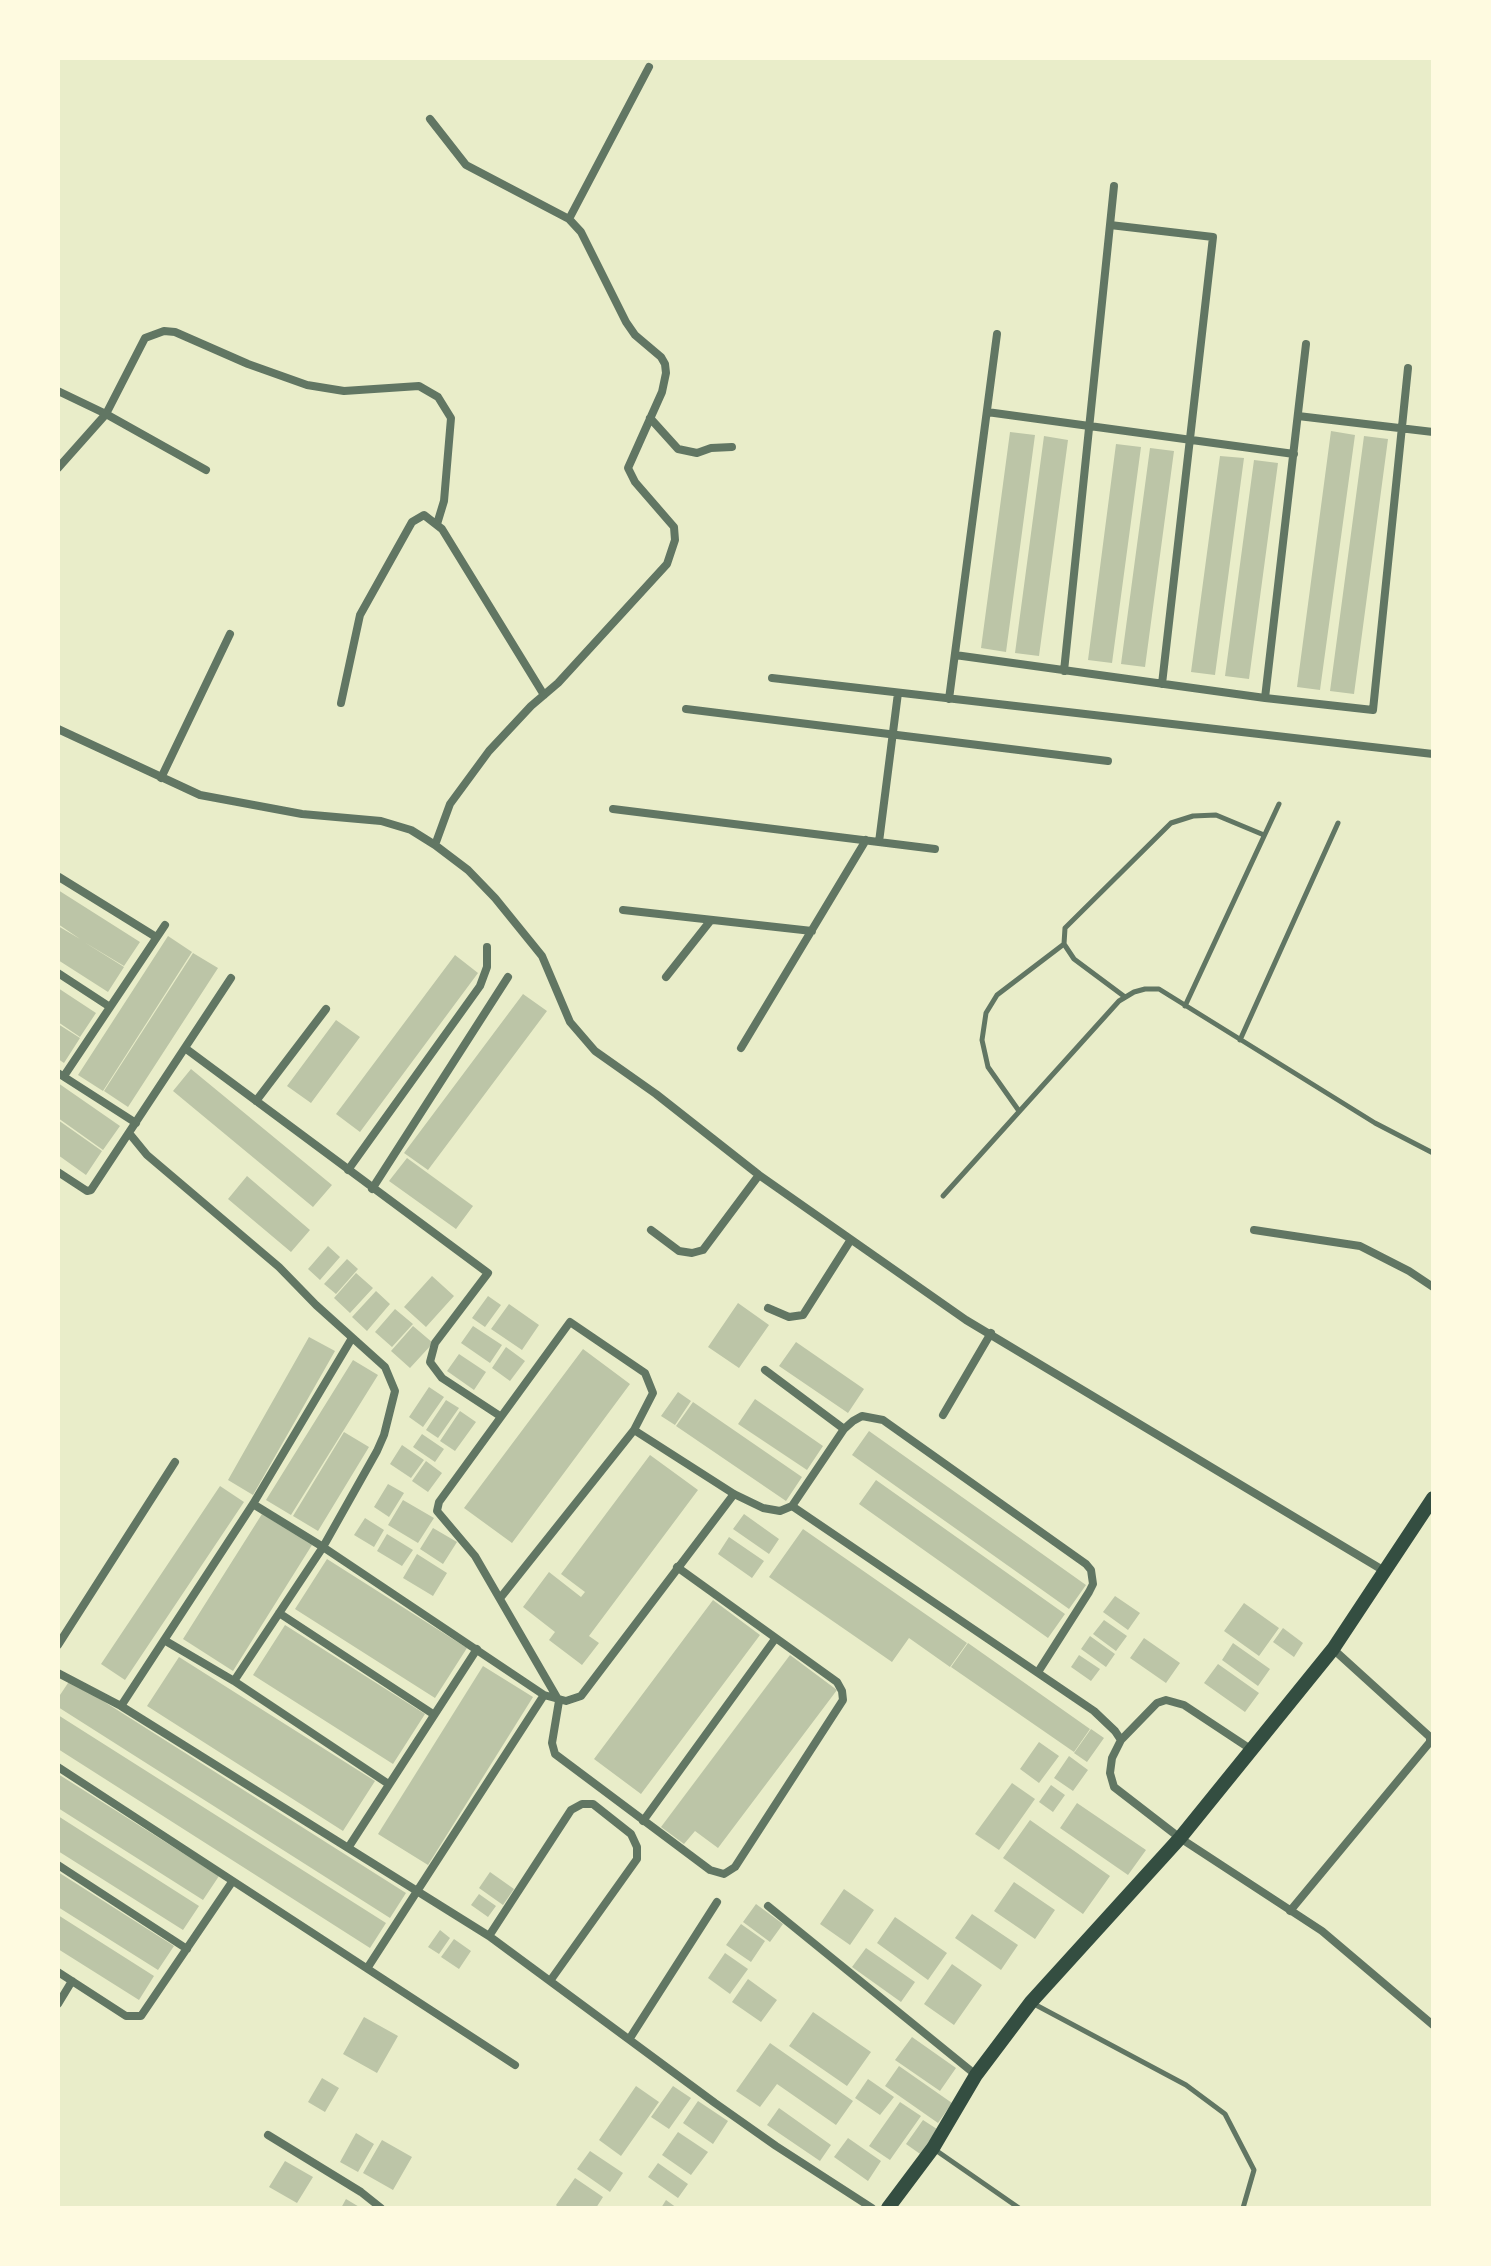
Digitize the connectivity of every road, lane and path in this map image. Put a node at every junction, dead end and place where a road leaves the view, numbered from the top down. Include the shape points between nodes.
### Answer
1 (649, 67) dead end
2 (430, 119) dead end
3 (1114, 186) dead end
4 (569, 219) junction
5 (1110, 225) junction
6 (997, 334) dead end
7 (1306, 344) dead end
8 (1408, 368) dead end
9 (58, 391) edge
10 (987, 412) junction
11 (106, 414) junction
12 (1298, 416) junction
13 (650, 418) junction
14 (1090, 425) junction
15 (1402, 428) junction
16 (1433, 432) edge
17 (1190, 438) junction
18 (732, 447) dead end
19 (1294, 454) junction
20 (58, 468) edge
21 (206, 470) dead end
22 (437, 524) junction
23 (230, 634) dead end
24 (955, 655) junction
25 (1064, 671) junction
26 (772, 678) dead end
27 (1162, 684) junction
28 (898, 693) junction
29 (544, 695) junction
30 (1265, 698) junction
31 (949, 699) junction
32 (341, 703) dead end
33 (686, 709) dead end
34 (58, 729) edge
35 (893, 734) junction
36 (1433, 754) edge
37 (1108, 761) dead end
38 (161, 778) junction
39 (1279, 804) dead end
40 (613, 809) dead end
41 (1338, 823) dead end
42 (1264, 835) junction
43 (866, 840) junction
44 (879, 842) junction
45 (435, 845) junction
46 (935, 849) dead end
47 (59, 877) edge
48 (623, 910) dead end
49 (711, 920) junction
50 (165, 925) dead end
51 (812, 931) junction
52 (156, 937) junction
53 (1064, 944) junction
54 (487, 947) dead end
55 (58, 973) edge
56 (508, 977) dead end
57 (666, 977) dead end
58 (231, 978) dead end
59 (1125, 997) junction
60 (1185, 1006) junction
61 (110, 1007) junction
62 (326, 1009) dead end
63 (1240, 1040) junction
64 (185, 1048) junction
65 (741, 1048) dead end
66 (61, 1074) edge
67 (256, 1101) junction
68 (1019, 1111) junction
69 (136, 1123) junction
70 (129, 1133) junction
71 (1433, 1153) edge
72 (58, 1172) edge
73 (352, 1172) junction
74 (759, 1175) junction
75 (369, 1186) junction
76 (943, 1196) dead end
77 (651, 1230) dead end
78 (1254, 1230) dead end
79 (850, 1241) junction
80 (1433, 1287) edge
81 (768, 1308) dead end
82 (991, 1333) junction
83 (352, 1338) junction
84 (765, 1370) dead end
85 (943, 1415) dead end
86 (500, 1416) junction
87 (844, 1429) junction
88 (634, 1430) junction
89 (175, 1462) dead end
90 (734, 1494) junction
91 (1433, 1498) edge
92 (253, 1504) junction
93 (792, 1506) junction
94 (323, 1547) junction
95 (677, 1567) junction
96 (1386, 1572) junction
97 (501, 1597) junction
98 (279, 1613) junction
99 (775, 1639) junction
100 (164, 1640) junction
101 (58, 1645) edge
102 (477, 1649) junction
103 (1333, 1649) junction
104 (1038, 1672) junction
105 (58, 1673) edge
106 (234, 1681) junction
107 (544, 1695) junction
108 (559, 1701) junction
109 (121, 1706) junction
110 (433, 1714) junction
111 (1121, 1740) junction
112 (1432, 1740) edge
113 (1253, 1751) junction
114 (58, 1767) edge
115 (387, 1783) junction
116 (643, 1821) junction
117 (1180, 1838) junction
118 (348, 1848) junction
119 (58, 1865) edge
120 (232, 1882) junction
121 (418, 1892) junction
122 (717, 1902) dead end
123 (768, 1906) dead end
124 (1290, 1911) junction
125 (489, 1936) junction
126 (187, 1949) junction
127 (368, 1967) junction
128 (58, 1972) edge
129 (72, 1981) junction
130 (550, 1981) junction
131 (1031, 2002) junction
132 (58, 2004) edge
133 (1433, 2025) edge
134 (630, 2038) junction
135 (515, 2065) dead end
136 (976, 2075) junction
137 (268, 2135) dead end
138 (933, 2148) junction
139 (381, 2208) edge
140 (872, 2208) edge
141 (888, 2208) edge
142 (1019, 2208) edge
143 (1243, 2208) edge

1 - 4 street
2 - 4 street via 466,165
3 - 5 street
4 - 13 street via 593,253 626,322 665,364 662,392
5 - 14 street
5 - 17 street via 1213,237
6 - 10 street
7 - 12 street
8 - 15 street
9 - 11 street
10 - 14 street
10 - 24 street
11 - 20 street
11 - 21 street
11 - 22 street via 145,338 164,331 184,334 307,385 344,391 419,386 438,397 451,418
12 - 15 street
12 - 19 street
13 - 18 street via 678,449 697,453
13 - 29 street via 628,468 674,527 672,553
14 - 17 street
14 - 25 street
15 - 16 street
15 - 30 street via 1373,710
17 - 19 street
17 - 27 street
19 - 30 street
22 - 29 street
22 - 32 street via 424,515 412,522 389,560 360,615
23 - 38 street
24 - 25 street
24 - 31 street
25 - 27 street
26 - 28 street
27 - 30 street
28 - 31 street
28 - 35 street
29 - 45 street via 461,788
31 - 36 street
33 - 35 street
34 - 38 street
35 - 37 street
35 - 44 street
38 - 45 street via 200,795 256,807 381,821
39 - 42 lane
40 - 43 street
41 - 63 lane
42 - 53 lane via 1216,815 1171,823 1065,928
42 - 60 lane
43 - 44 street
43 - 51 street
44 - 46 street
45 - 74 street via 495,898 542,956 579,1036
47 - 52 street
48 - 49 street
49 - 51 street
49 - 57 street
50 - 52 street
51 - 65 street
52 - 61 street
53 - 59 lane via 1074,959
53 - 68 lane via 997,995 986,1013 982,1040 988,1067
54 - 73 street via 480,986
55 - 61 street
56 - 75 street
58 - 64 street
59 - 60 lane via 1159,989
59 - 68 lane
60 - 63 lane
61 - 66 street
62 - 67 street
63 - 71 lane
64 - 67 street
64 - 69 street
66 - 69 street
67 - 73 street
68 - 76 lane
69 - 70 street
70 - 72 street via 90,1191
70 - 83 street via 147,1155 279,1267
73 - 75 street
74 - 77 street via 703,1250 679,1251
74 - 79 street
75 - 86 street via 488,1273 435,1343 430,1362 442,1378
78 - 80 street via 1360,1246
79 - 81 street via 803,1315 789,1317
79 - 82 street
82 - 85 street
82 - 96 street
83 - 92 street
83 - 94 street via 385,1367 395,1391 377,1451
84 - 87 street
86 - 88 street via 570,1322 649,1379 653,1393
86 - 97 street via 437,1511
87 - 93 street
87 - 104 street via 862,1416 883,1420 1091,1570 1089,1592
88 - 90 street
88 - 97 street
89 - 101 street
90 - 93 street via 772,1511
90 - 95 street
91 - 96 main road
92 - 94 street
92 - 100 street
93 - 104 street
94 - 98 street
94 - 102 street
95 - 99 street
95 - 108 street via 581,1696
96 - 103 main road
97 - 108 street
98 - 106 street
98 - 110 street
99 - 116 street
99 - 116 street via 837,1682 843,1700 735,1867 724,1874 710,1870
100 - 106 street
100 - 109 street
102 - 107 street
102 - 110 street
103 - 112 street
103 - 113 main road
104 - 111 street via 1094,1711
105 - 109 street
106 - 115 street
107 - 108 street
107 - 121 street
108 - 116 street via 555,1754
109 - 118 street
110 - 115 street
111 - 113 street via 1166,1700 1184,1705
111 - 117 street via 1112,1758 1114,1787
112 - 124 street
113 - 117 main road
114 - 120 street
115 - 118 street
117 - 124 street
117 - 131 main road
118 - 121 street
119 - 126 street
120 - 126 street
120 - 127 street
121 - 125 street
121 - 127 street
122 - 134 street
123 - 136 street
124 - 133 street via 1322,1931
125 - 130 street
125 - 130 street via 571,1810 593,1804 631,1834 637,1859
126 - 129 street via 141,2016 126,2016
127 - 135 street
128 - 129 street
129 - 132 street
130 - 134 street
131 - 136 main road
131 - 143 lane via 1186,2085 1225,2114 1254,2170
134 - 140 street via 776,2146
136 - 138 main road
137 - 139 street
138 - 141 main road
138 - 142 lane

